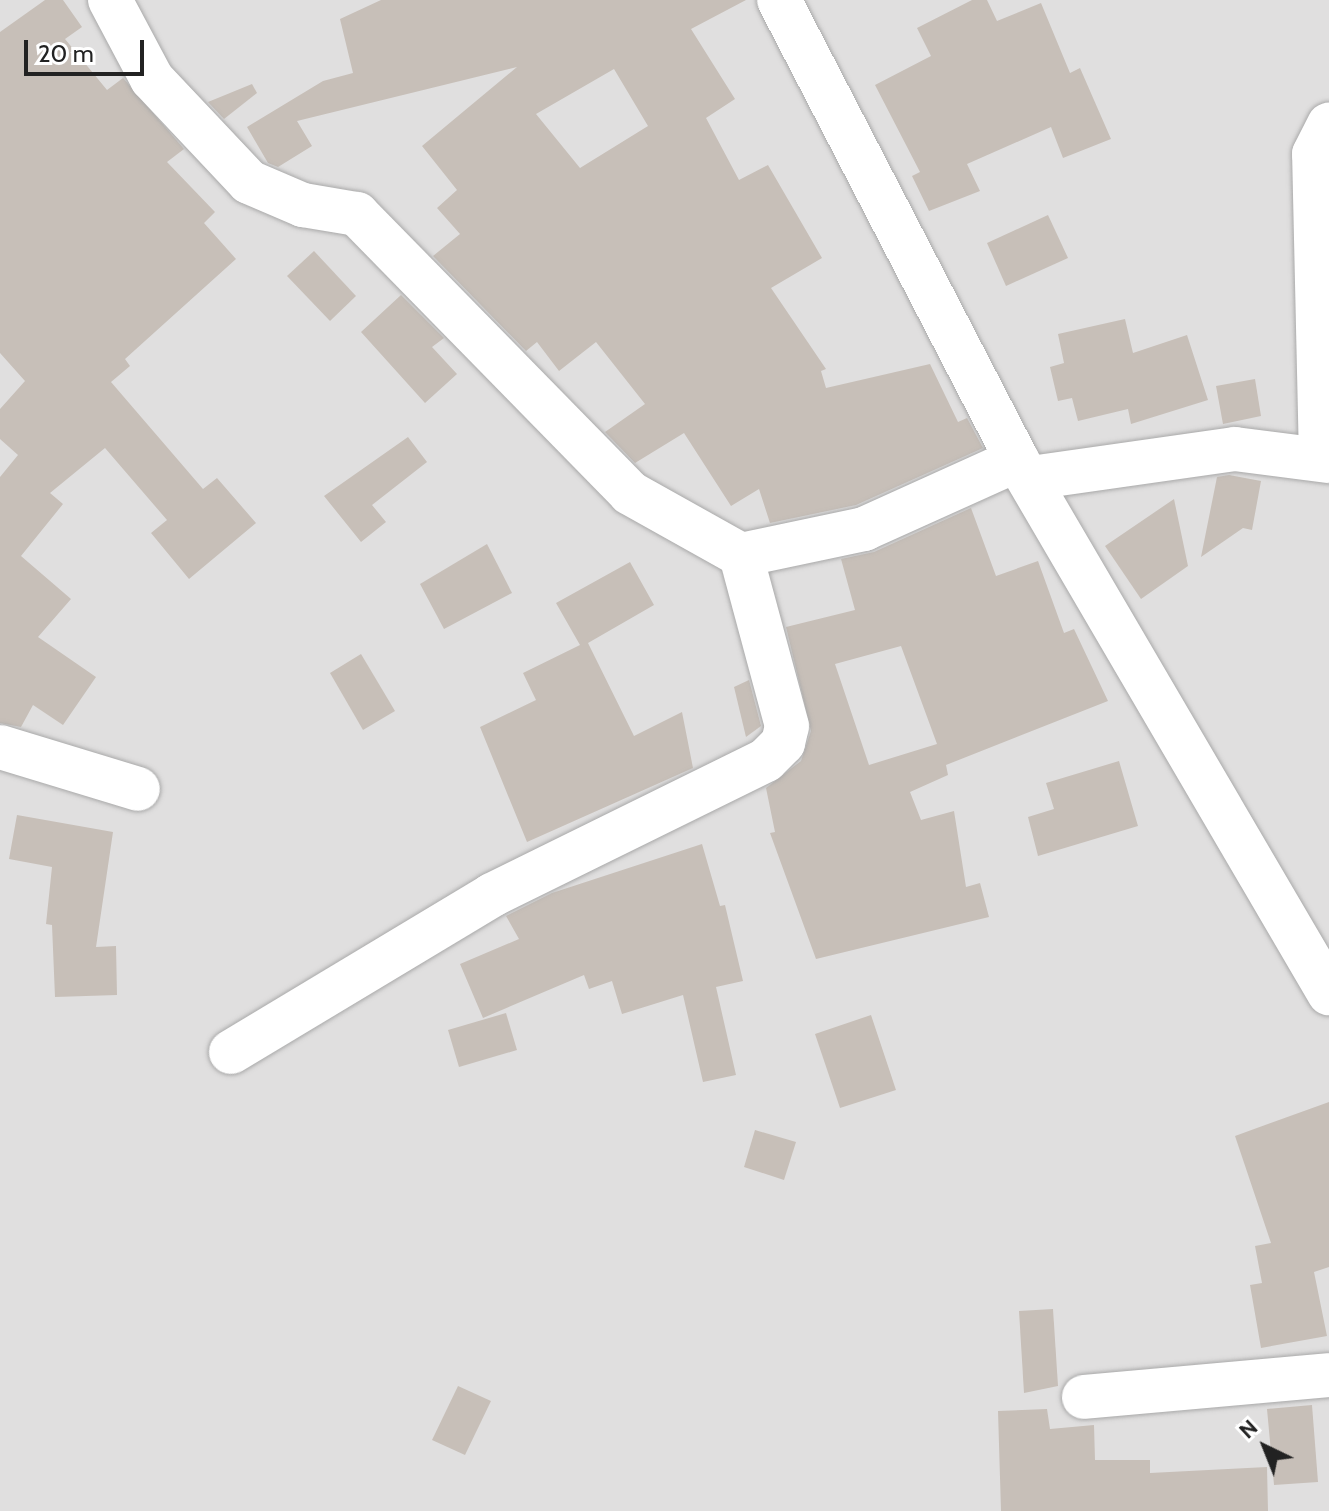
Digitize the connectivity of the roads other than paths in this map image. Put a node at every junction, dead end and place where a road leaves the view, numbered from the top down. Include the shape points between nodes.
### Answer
1 (110, 0) edge
2 (779, 0) edge
3 (1329, 125) edge
4 (1325, 460) edge
5 (1024, 469) junction
6 (741, 555) junction
7 (0, 747) edge
8 (138, 789) dead end
9 (1329, 993) edge
10 (231, 1052) dead end
11 (1329, 1375) edge
12 (1084, 1397) dead end

1 - 6 street via 152,79 249,182 303,205 357,214 630,493
2 - 5 street
3 - 4 street via 1314,154
4 - 5 street via 1235,449
5 - 6 street via 864,529
5 - 9 street
6 - 10 street via 787,726 783,743 766,760 492,895
7 - 8 street
11 - 12 street

